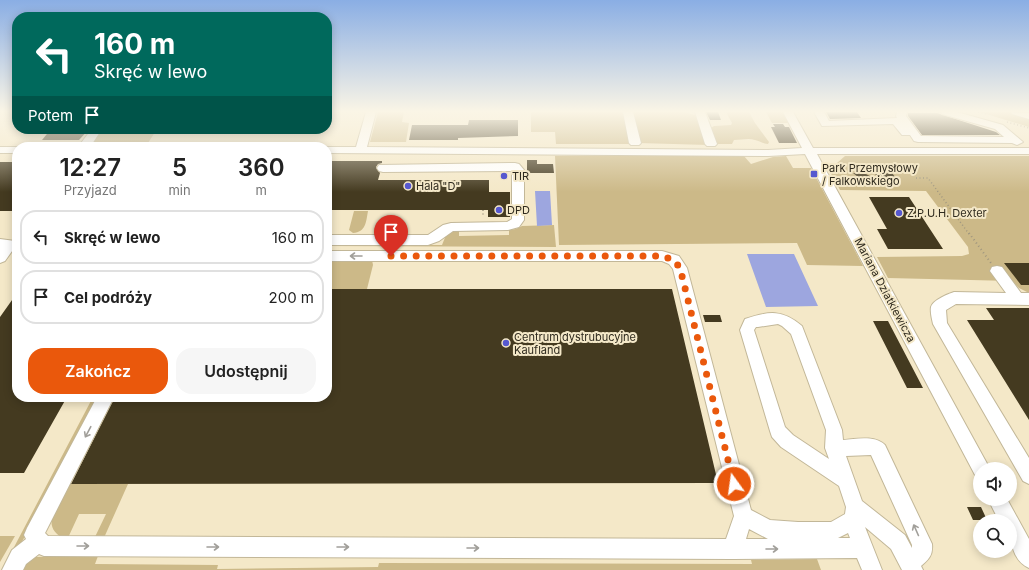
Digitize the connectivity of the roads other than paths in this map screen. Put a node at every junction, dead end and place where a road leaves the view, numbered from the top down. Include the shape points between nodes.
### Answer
1 (364, 139) edge
2 (634, 139) edge
3 (709, 139) edge
4 (803, 139) edge
5 (911, 139) edge
6 (918, 139) edge
7 (1015, 140) joint
8 (635, 143) dead end
9 (711, 144) dead end
10 (0, 150) edge
11 (12, 150) edge
12 (332, 150) edge
13 (361, 150) junction
14 (810, 151) junction
15 (919, 151) junction
16 (1027, 151) edge
17 (383, 168) dead end
18 (332, 240) edge
19 (9, 244) edge
20 (332, 256) edge
21 (0, 258) edge
22 (997, 271) road end
23 (1023, 298) edge
24 (103, 402) edge
25 (834, 448) junction
26 (977, 462) edge
27 (1029, 475) edge
28 (845, 480) junction
29 (854, 514) junction
30 (743, 516) junction
31 (1017, 535) edge
32 (39, 541) junction
33 (863, 548) junction
34 (733, 549) junction
35 (1029, 558) edge
36 (912, 566) edge
37 (12, 570) edge
38 (872, 570) edge

1 - 13 street
2 - 8 street
3 - 9 street
4 - 14 street, Mariana Dziatkiewicza
5 - 15 street
6 - 7 street
7 - 16 street
10 - 11 street
12 - 13 street
13 - 14 street via 768,153
14 - 15 street
14 - 26 street, Mariana Dziatkiewicza
15 - 16 street
17 - 18 street via 515,167 518,170 518,220 508,226 451,227 436,238 428,240
19 - 21 street
30 -> 20 street via 680,268 674,260 662,256
22 - 23 street
23 - 27 street via 954,298 938,308 940,324
24 -> 32 street via 34,535
25 - 28 street
25 - 28 street via 834,430 797,330 781,319 761,319 750,323 747,330 778,431 787,441
36 -> 25 street via 923,551 922,544 879,451 875,447
28 - 29 street
29 - 30 street via 833,531 798,532 768,529
29 - 33 street
29 - 36 street via 898,542
30 - 34 street
31 - 35 street
32 -> 34 street via 44,546
32 - 37 street via 19,557
34 -> 33 street
33 - 38 street

